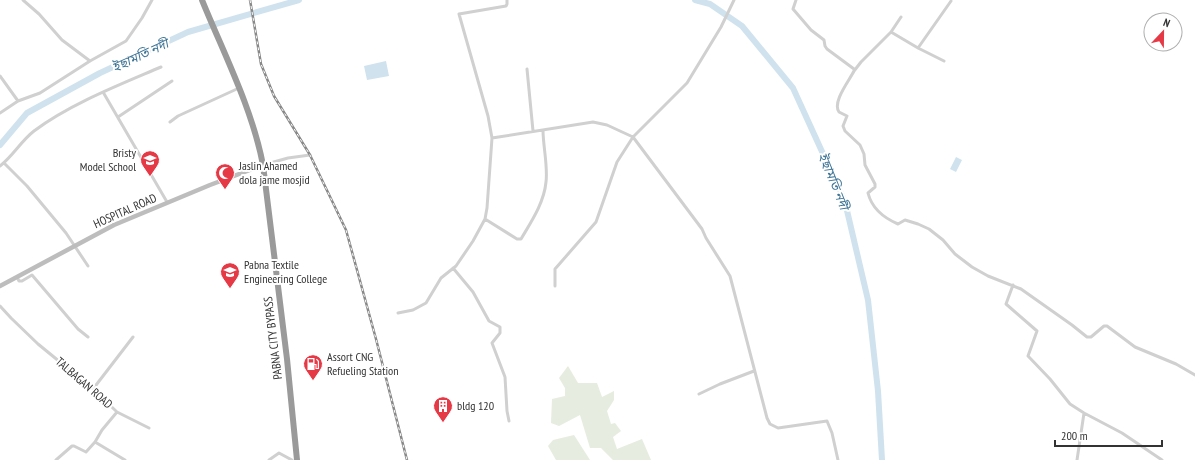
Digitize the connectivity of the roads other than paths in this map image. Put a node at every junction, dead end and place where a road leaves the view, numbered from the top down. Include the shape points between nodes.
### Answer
1 (23, 0) edge
2 (152, 0) edge
3 (202, 0) edge
4 (507, 0) edge
5 (734, 0) edge
6 (796, 0) edge
7 (951, 1) edge
8 (901, 17) dead end
9 (890, 32) junction
10 (918, 48) junction
11 (90, 61) junction
12 (944, 61) dead end
13 (160, 67) dead end
14 (527, 70) dead end
15 (854, 71) junction
16 (0, 76) edge
17 (172, 81) dead end
18 (239, 88) junction
19 (103, 92) junction
20 (18, 101) junction
21 (0, 113) edge
22 (118, 118) junction
23 (170, 122) dead end
24 (543, 130) junction
25 (533, 131) junction
26 (634, 137) junction
27 (492, 138) junction
28 (310, 155) dead end
29 (4, 163) junction
30 (263, 165) junction
31 (0, 166) edge
32 (167, 202) junction
33 (485, 219) junction
34 (74, 246) junction
35 (88, 266) dead end
36 (453, 268) junction
37 (17, 277) junction
38 (1013, 285) junction
39 (0, 286) edge
40 (555, 286) dead end
41 (0, 306) edge
42 (398, 313) dead end
43 (88, 337) dead end
44 (133, 337) dead end
45 (754, 371) junction
46 (1195, 375) edge
47 (93, 389) junction
48 (699, 394) dead end
49 (117, 412) junction
50 (1084, 413) junction
51 (509, 421) dead end
52 (149, 428) dead end
53 (95, 442) junction
54 (56, 460) edge
55 (124, 460) edge
56 (269, 460) edge
57 (292, 460) edge
58 (297, 460) edge
59 (838, 460) edge
60 (1077, 460) edge
61 (1162, 460) edge

1 - 11 street via 62,40
2 - 11 street via 126,41
3 - 18 highway, PABNA CITY BYPASS
4 - 27 street via 506,5 459,14
5 - 26 street via 686,83
6 - 15 street via 793,9 811,30 824,40 827,49
7 - 10 street
8 - 9 street
9 - 10 street
9 - 15 street
10 - 12 street
11 - 20 street via 40,93
13 - 19 street
14 - 25 street
15 - 38 street via 840,95 837,106 839,112 847,116 843,126 845,131 860,145 865,164 875,184 868,193 872,206 887,220 898,224 905,220 929,229 972,267
16 - 20 street
17 - 22 street
18 - 23 street
18 - 30 highway, PABNA CITY BYPASS via 254,129
19 - 22 street
19 - 29 street via 33,132
20 - 21 street
22 - 32 street
24 - 25 street
24 - 26 street via 593,122
24 - 33 street via 546,188 538,210 521,239
25 - 27 street
26 - 40 street via 617,162 596,222 555,270
26 - 45 street via 702,229 730,276
27 - 33 street
28 - 30 street
29 - 31 street
29 - 34 street via 27,186
30 - 32 main road, HOSPITAL ROAD
30 - 58 highway, PABNA CITY BYPASS
32 - 34 main road, HOSPITAL ROAD
33 - 36 street
34 - 35 street
34 - 37 main road, HOSPITAL ROAD
36 - 42 street via 443,275 426,303
36 - 51 street via 473,292 489,321 500,327 500,332 492,343 505,377
37 - 39 main road, HOSPITAL ROAD
37 - 43 street via 22,281 32,275 78,329
38 - 46 street via 1087,337 1107,326 1135,347
38 - 50 street via 1006,304 1037,331 1028,356 1070,404
41 - 47 street, TALBAGAN ROAD via 38,344
44 - 47 street
45 - 48 street
45 - 59 street via 770,424 778,428 827,421
47 - 49 street, TALBAGAN ROAD
49 - 52 street
49 - 53 street, TALBAGAN ROAD
50 - 60 street
50 - 61 street via 1122,433
53 - 54 street via 86,452 72,446
53 - 55 street
56 - 57 street via 279,453

